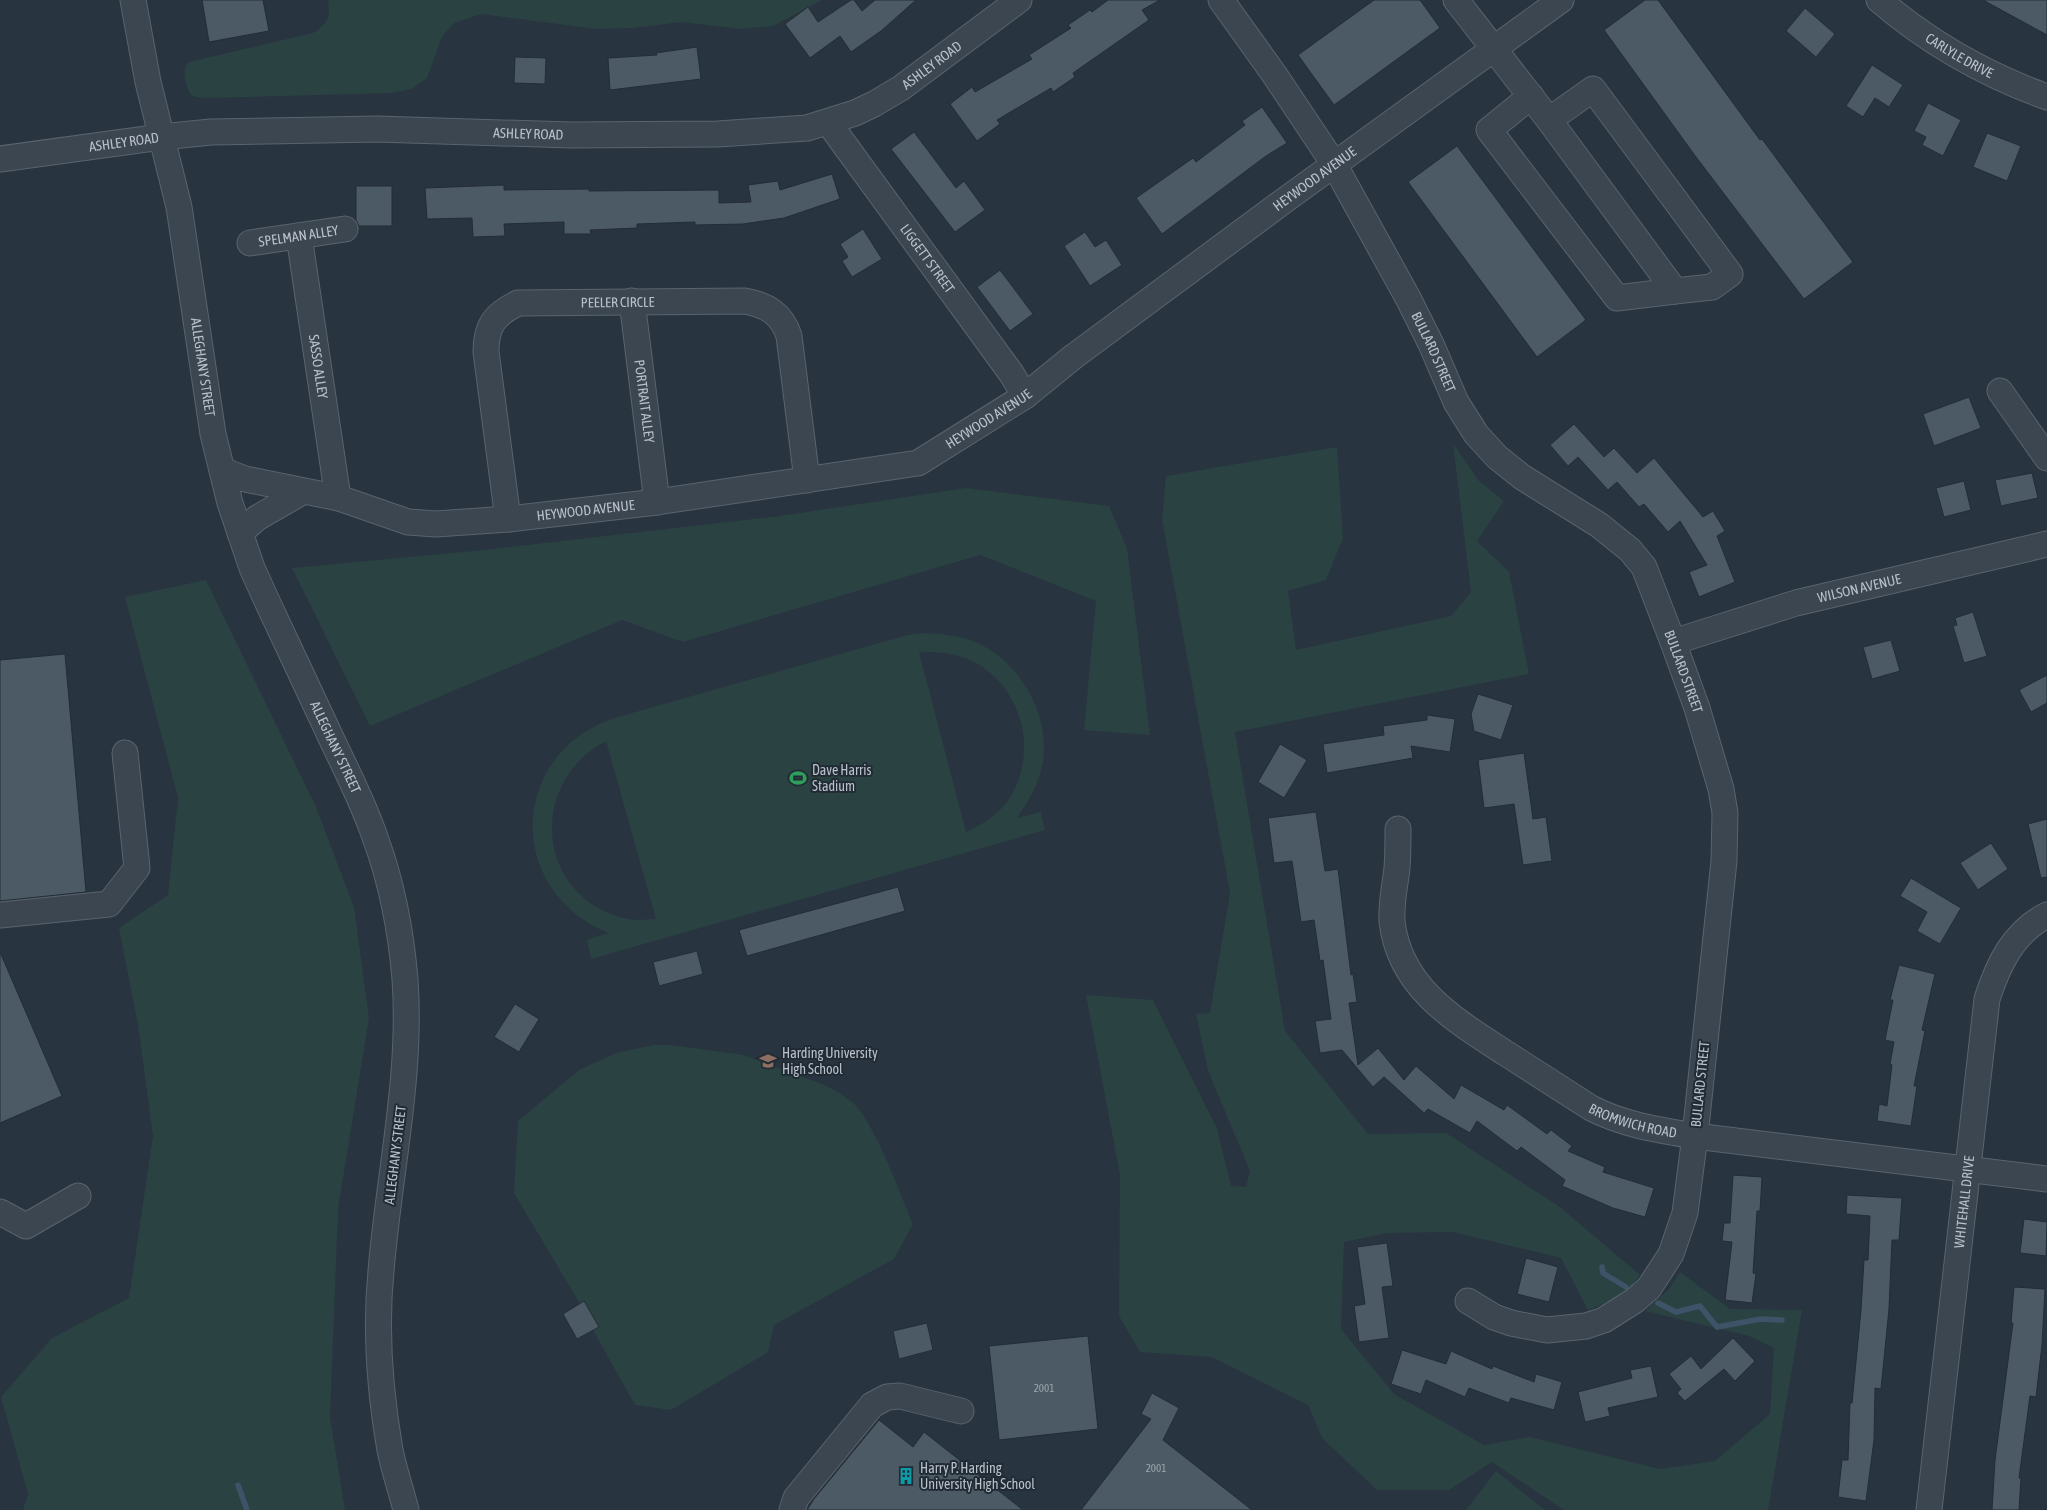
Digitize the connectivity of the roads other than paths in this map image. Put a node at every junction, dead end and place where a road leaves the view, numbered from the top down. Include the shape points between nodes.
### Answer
1 (133, 0) edge
2 (1019, 0) edge
3 (1221, 0) edge
4 (1456, 0) edge
5 (1562, 0) edge
6 (1879, 0) edge
7 (1494, 50) junction
8 (1531, 96) junction
9 (2047, 97) edge
10 (1549, 120) junction
11 (828, 122) junction
12 (161, 137) junction
13 (0, 159) edge
14 (1334, 164) junction
15 (345, 229) dead end
16 (299, 236) junction
17 (250, 243) dead end
18 (1675, 291) junction
19 (632, 301) junction
20 (2000, 391) dead end
21 (1025, 396) junction
22 (2047, 458) edge
23 (222, 470) junction
24 (806, 480) junction
25 (302, 492) junction
26 (338, 498) junction
27 (657, 502) junction
28 (508, 519) junction
29 (240, 533) junction
30 (2047, 544) edge
31 (1674, 642) junction
32 (125, 753) dead end
33 (1398, 829) dead end
34 (0, 915) edge
35 (2047, 915) edge
36 (1695, 1136) junction
37 (1967, 1169) junction
38 (2047, 1179) edge
39 (78, 1196) dead end
40 (0, 1212) edge
41 (1468, 1301) dead end
42 (961, 1411) dead end
43 (406, 1510) edge
44 (792, 1510) edge
45 (1929, 1510) edge

1 - 12 street, ALLEGHANY STREET
2 - 11 street, ASHLEY ROAD via 901,88 874,104
3 - 14 street, BULLARD STREET
4 - 7 street
5 - 7 street, HEYWOOD AVENUE
6 - 9 street, CARLYLE DRIVE via 1942,46 1989,72
7 - 8 street
7 - 14 street, HEYWOOD AVENUE
8 - 10 street
8 - 18 street via 1489,130 1617,298
10 - 18 street
10 - 18 street via 1593,89 1730,274 1712,287
11 - 12 street, ASHLEY ROAD via 787,130 718,134 570,135 376,129 211,132
11 - 21 street, LIGGETT STREET via 1011,372
12 - 13 street, ASHLEY ROAD
12 - 23 street, ALLEGHANY STREET via 179,207 213,434
14 - 21 street, HEYWOOD AVENUE
14 - 31 street, BULLARD STREET via 1408,298 1456,402 1476,434 1522,477 1599,525 1630,550 1644,567
15 - 16 street, SPELMAN ALLEY
16 - 17 street, SPELMAN ALLEY
16 - 26 street, SASSO ALLEY
19 - 24 street, PEELER CIRCLE via 745,301 760,304 779,316 789,336
19 - 27 street, PORTRAIT ALLEY
19 - 28 street, PEELER CIRCLE via 518,303 506,309 492,324 486,338 486,352
20 - 22 street
21 - 24 street, HEYWOOD AVENUE via 918,464
23 - 25 street, HEYWOOD AVENUE
23 - 29 street, ALLEGHANY STREET
24 - 27 street, HEYWOOD AVENUE
25 - 26 street, HEYWOOD AVENUE
25 - 29 street via 257,518
26 - 28 street, HEYWOOD AVENUE via 408,522 436,524
27 - 28 street, HEYWOOD AVENUE
29 - 43 street, ALLEGHANY STREET via 262,591 376,840 398,925 407,1015 405,1070 378,1322 384,1410
30 - 31 street, WILSON AVENUE via 1796,603
31 - 36 street, BULLARD STREET via 1697,708 1725,813 1724,861
32 - 34 street via 137,868 109,904
33 - 36 street, BROMWICH ROAD via 1392,921 1402,958 1424,992 1455,1020 1591,1108 1640,1126
35 - 37 street, WHITEHALL DRIVE via 2026,929 2009,948 1987,999
36 - 37 street, BROMWICH ROAD
36 - 41 street, BULLARD STREET via 1679,1234 1671,1254 1649,1288 1634,1301 1604,1320 1586,1326 1547,1330 1494,1317
37 - 38 street, BROMWICH ROAD
37 - 45 street, WHITEHALL DRIVE
39 - 40 street via 26,1226
42 - 44 street via 900,1396 886,1397 872,1405 796,1498

